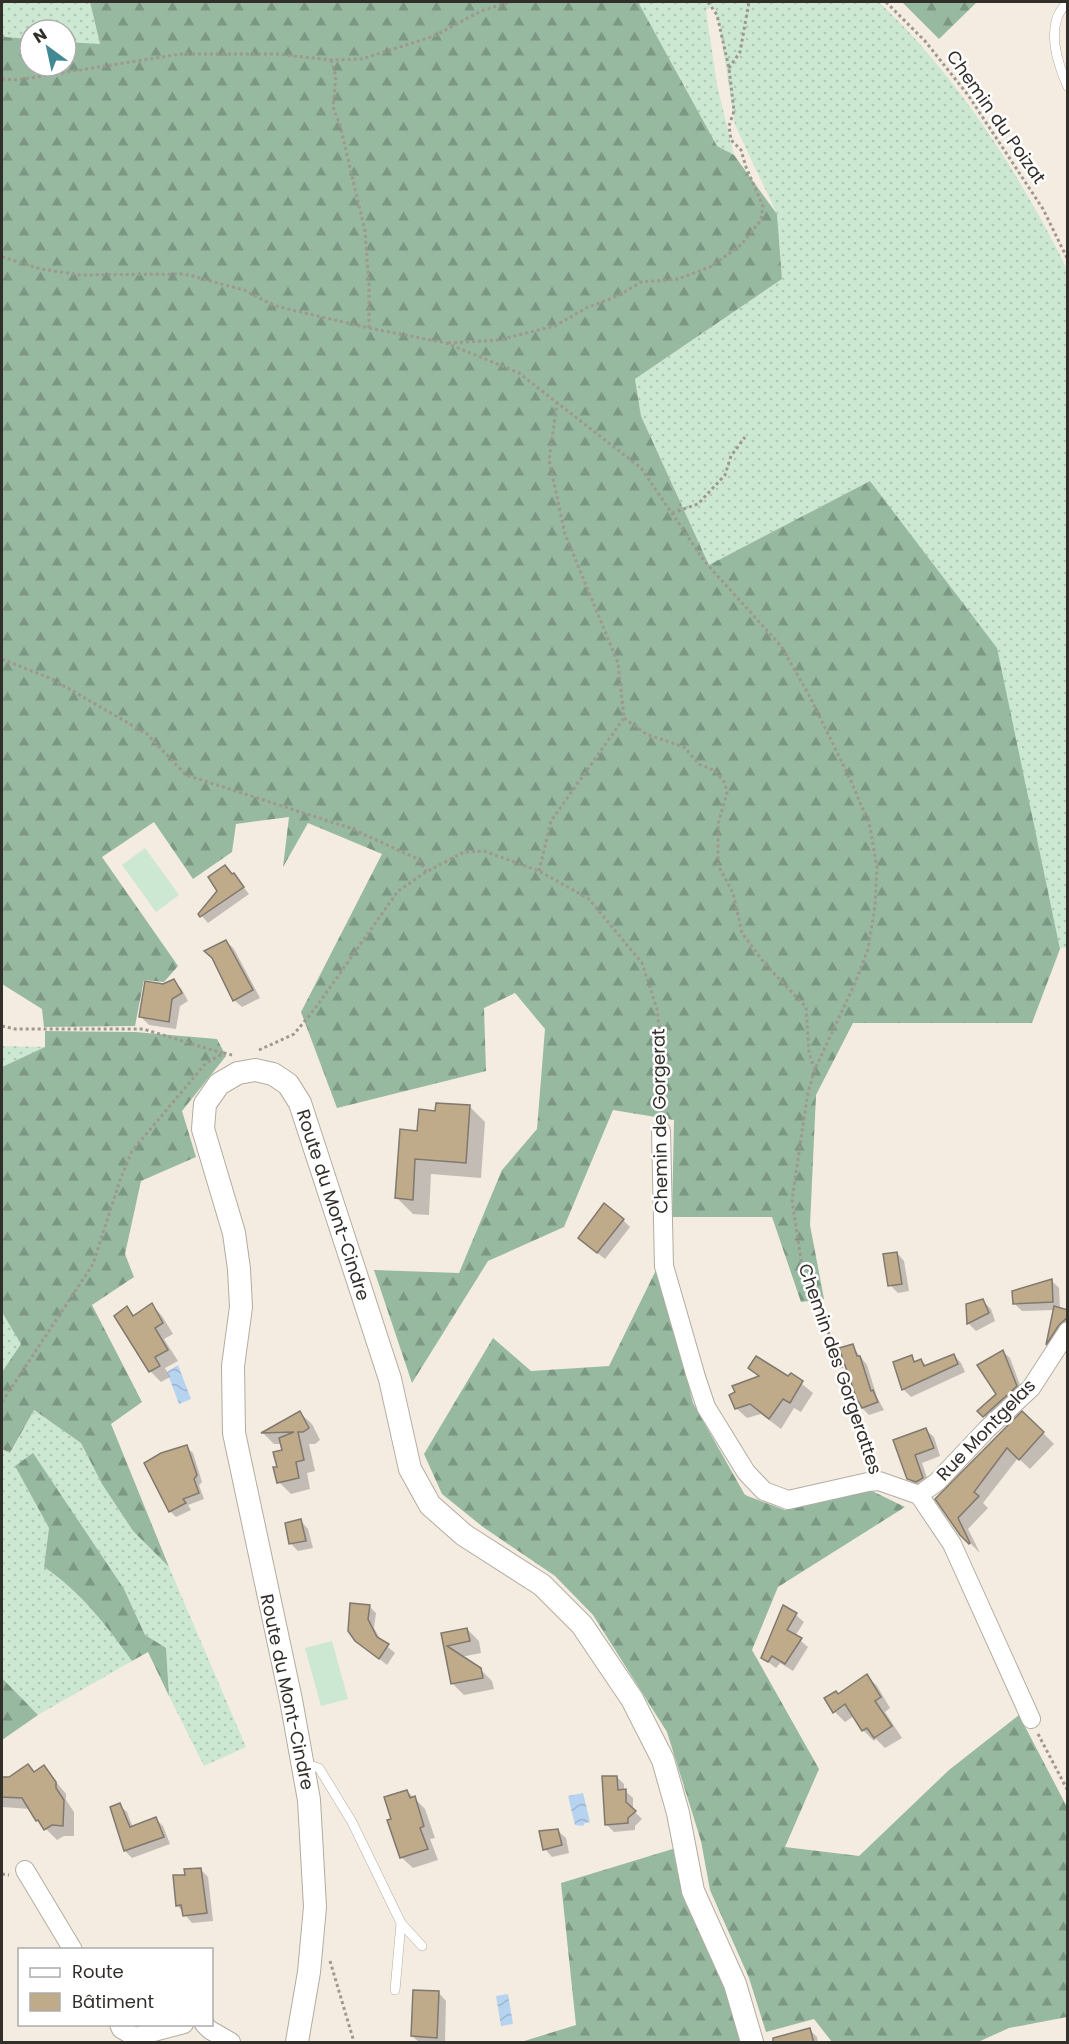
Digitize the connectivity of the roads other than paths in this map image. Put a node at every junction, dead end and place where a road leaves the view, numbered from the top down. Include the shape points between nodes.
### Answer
1 (1067, 2) edge
2 (1068, 87) edge
3 (661, 1131) road end
4 (1068, 1331) edge
5 (879, 1481) joint
6 (919, 1495) junction
7 (1031, 1719) road end
8 (303, 1763) junction
9 (25, 1870) dead end
10 (401, 1923) junction
11 (422, 1946) dead end
12 (72, 1948) edge
13 (395, 1990) dead end
14 (120, 2026) edge
15 (180, 2026) edge
16 (205, 2026) edge
17 (231, 2043) edge
18 (297, 2043) edge
19 (753, 2043) edge

1 - 2 lane via 1057,18 1055,44
3 - 5 street, Chemin de Gorgerat via 664,1266 706,1407 746,1472 764,1491 788,1500
4 - 6 street, Rue Montgelas via 1031,1388 937,1482
5 - 6 street, Chemin des Gorgerattes
6 - 7 street via 952,1544
8 - 10 lane via 319,1768 352,1822
8 - 18 street, Route du Mont-Cindre via 315,1907
8 - 19 street, Route du Mont-Cindre via 234,1434 233,1366 241,1307 239,1269 234,1233 203,1129 205,1104 219,1084 238,1073 255,1070 273,1074 288,1084 300,1103 390,1379 410,1469 430,1505 464,1535 542,1585 582,1624 632,1699 663,1760 693,1891 735,1984
9 - 12 street
10 - 11 lane
10 - 13 lane
14 - 15 street via 135,2037
16 - 17 street

